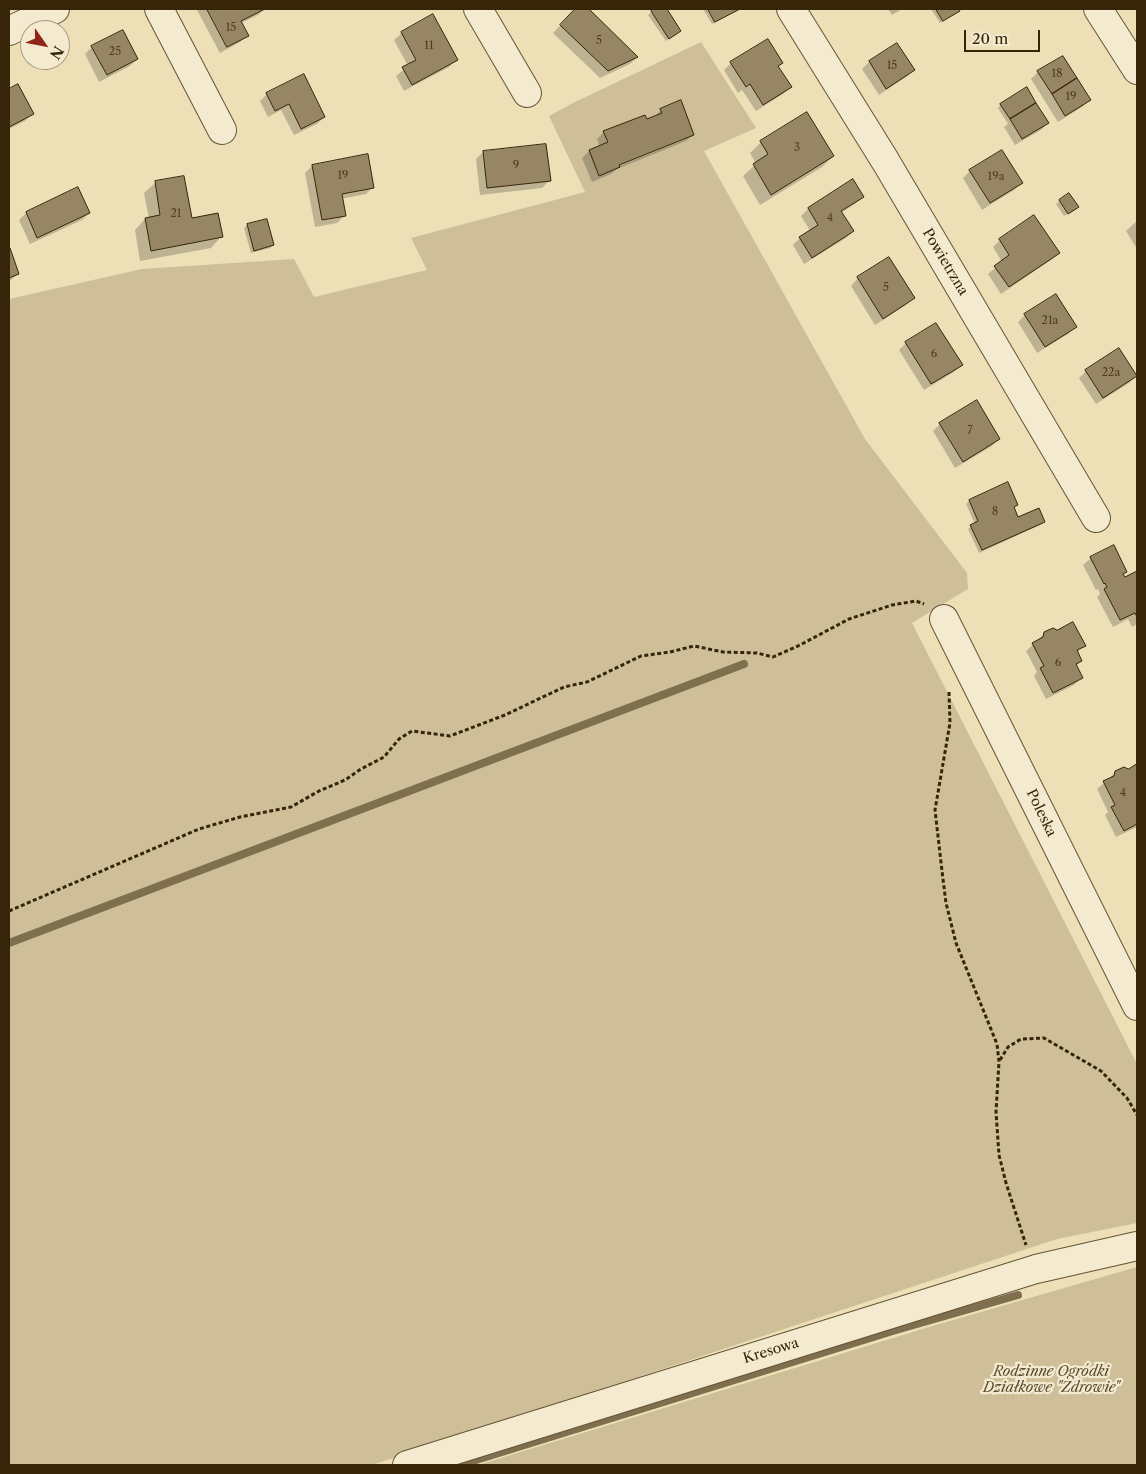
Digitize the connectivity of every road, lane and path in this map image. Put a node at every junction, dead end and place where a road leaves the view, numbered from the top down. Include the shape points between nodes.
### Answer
1 (54, 9) edge
2 (159, 9) edge
3 (478, 9) edge
4 (791, 9) edge
5 (1098, 9) edge
6 (9, 31) edge
7 (1137, 70) edge
8 (527, 93) dead end
9 (222, 130) dead end
10 (1096, 518) dead end
11 (944, 619) joint
12 (949, 684) dead end
13 (9, 911) edge
14 (1137, 1006) edge
15 (999, 1062) junction
16 (1137, 1115) edge
17 (1137, 1246) edge
18 (1036, 1269) junction
19 (407, 1465) edge

1 - 6 street
2 - 9 street
3 - 8 street
4 - 10 street, Powietrzna via 886,162
5 - 7 street
11 - 13 path via 929,606 916,601 849,619 773,657 694,646 641,656 587,682 564,687 450,736 412,731 399,739 384,757 291,807 199,829
11 - 14 street, Poleska
12 - 15 path via 950,723 935,810 946,903 956,943 997,1044
15 - 16 path via 1008,1047 1021,1039 1044,1038 1101,1071 1127,1098
15 - 18 path via 996,1112 999,1155 1022,1237
17 - 18 street, Kresowa
18 - 19 street, Kresowa

